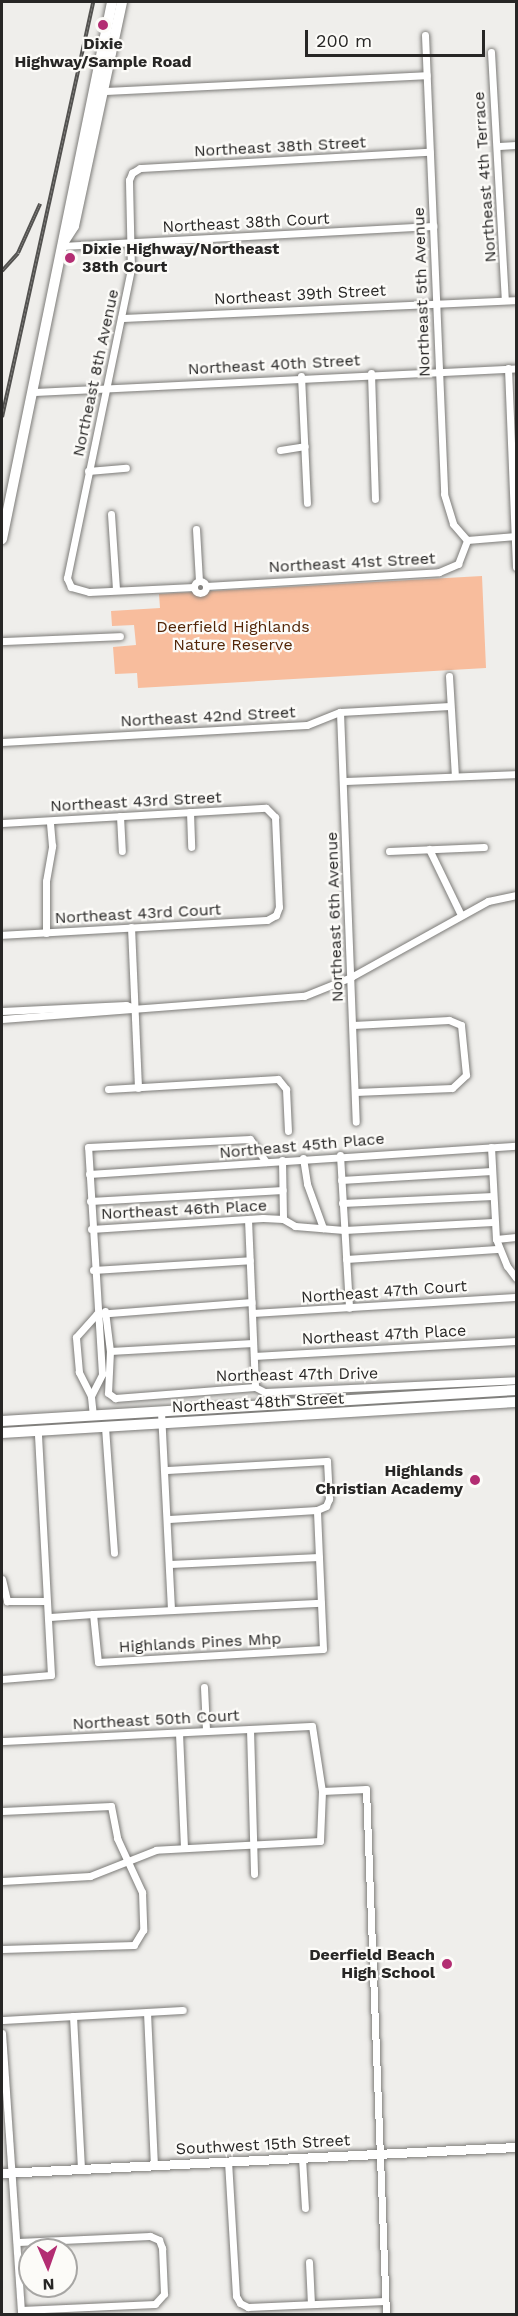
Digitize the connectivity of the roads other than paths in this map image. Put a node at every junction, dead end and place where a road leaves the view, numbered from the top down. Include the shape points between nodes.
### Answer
1 (112, 2) edge
2 (122, 2) edge
3 (425, 35) dead end
4 (491, 52) dead end
5 (427, 75) junction
6 (104, 91) junction
7 (516, 145) edge
8 (499, 146) junction
9 (430, 152) junction
10 (132, 173) joint
11 (433, 226) junction
12 (131, 243) junction
13 (61, 246) junction
14 (505, 299) junction
15 (516, 300) edge
16 (436, 302) junction
17 (121, 318) junction
18 (507, 368) junction
19 (516, 368) edge
20 (439, 370) junction
21 (371, 373) junction
22 (301, 376) junction
23 (107, 388) junction
24 (33, 392) junction
25 (305, 447) junction
26 (280, 450) dead end
27 (126, 468) dead end
28 (88, 471) junction
29 (375, 499) dead end
30 (307, 503) dead end
31 (111, 514) dead end
32 (196, 529) dead end
33 (516, 536) edge
34 (2, 539) edge
35 (467, 540) junction
36 (516, 567) edge
37 (197, 584) junction
38 (206, 586) junction
39 (116, 590) junction
40 (120, 636) dead end
41 (2, 641) edge
42 (449, 676) dead end
43 (450, 706) junction
44 (340, 712) junction
45 (2, 742) edge
46 (516, 774) edge
47 (455, 776) junction
48 (343, 781) junction
49 (190, 812) junction
50 (120, 816) junction
51 (50, 821) junction
52 (2, 823) edge
53 (191, 847) dead end
54 (484, 847) dead end
55 (429, 849) junction
56 (122, 851) dead end
57 (389, 851) dead end
58 (516, 895) edge
59 (276, 915) joint
60 (461, 915) junction
61 (131, 927) junction
62 (46, 933) junction
63 (2, 935) edge
64 (351, 977) junction
65 (135, 1008) junction
66 (2, 1011) edge
67 (2, 1019) edge
68 (353, 1025) junction
69 (138, 1088) junction
70 (108, 1089) dead end
71 (355, 1092) junction
72 (356, 1122) dead end
73 (288, 1131) dead end
74 (516, 1146) edge
75 (491, 1147) junction
76 (340, 1155) junction
77 (303, 1158) junction
78 (282, 1160) junction
79 (266, 1162) junction
80 (492, 1171) junction
81 (89, 1174) junction
82 (341, 1180) junction
83 (283, 1190) junction
84 (493, 1196) junction
85 (90, 1202) junction
86 (342, 1203) junction
87 (248, 1218) junction
88 (283, 1219) junction
89 (493, 1222) junction
90 (323, 1228) junction
91 (91, 1229) junction
92 (344, 1230) junction
93 (516, 1237) edge
94 (495, 1239) junction
95 (498, 1249) junction
96 (346, 1259) junction
97 (250, 1260) junction
98 (93, 1270) junction
99 (516, 1278) edge
100 (516, 1297) edge
101 (252, 1302) junction
102 (349, 1308) junction
103 (105, 1311) junction
104 (97, 1314) junction
105 (252, 1314) junction
106 (516, 1341) edge
107 (253, 1343) junction
108 (110, 1351) junction
109 (254, 1356) junction
110 (516, 1380) edge
111 (255, 1387) junction
112 (516, 1390) edge
113 (91, 1396) junction
114 (516, 1402) edge
115 (161, 1412) junction
116 (93, 1416) junction
117 (2, 1421) edge
118 (162, 1424) junction
119 (105, 1427) junction
120 (22, 1432) junction
121 (38, 1432) junction
122 (2, 1433) edge
123 (166, 1470) junction
124 (317, 1510) junction
125 (169, 1519) junction
126 (114, 1553) dead end
127 (319, 1557) junction
128 (170, 1564) junction
129 (2, 1579) edge
130 (46, 1601) junction
131 (321, 1603) junction
132 (171, 1609) junction
133 (93, 1614) junction
134 (50, 1617) junction
135 (2, 1679) edge
136 (204, 1687) dead end
137 (250, 1729) junction
138 (206, 1730) junction
139 (179, 1733) junction
140 (2, 1741) edge
141 (322, 1791) junction
142 (2, 1811) edge
143 (252, 1845) junction
144 (184, 1847) junction
145 (128, 1861) junction
146 (254, 1874) dead end
147 (2, 1881) edge
148 (2, 1949) edge
149 (183, 2010) dead end
150 (147, 2012) junction
151 (73, 2016) junction
152 (2, 2019) edge
153 (2, 2033) edge
154 (516, 2147) edge
155 (377, 2154) junction
156 (302, 2158) junction
157 (228, 2162) junction
158 (154, 2165) junction
159 (81, 2169) junction
160 (6, 2172) edge
161 (305, 2208) dead end
162 (78, 2239) edge
163 (18, 2242) edge
164 (309, 2262) dead end
165 (386, 2301) junction
166 (311, 2304) junction
167 (21, 2312) edge
168 (386, 2314) edge

1 - 13 main road
2 - 6 main road
3 - 5 street, Northeast 5th Avenue
4 - 8 street, Northeast 4th Terrace
5 - 6 street
5 - 9 street, Northeast 5th Avenue
6 - 13 main road via 74,226
7 - 8 street
8 - 14 street, Northeast 4th Terrace
9 - 10 street, Northeast 38th Street via 140,168
9 - 11 street, Northeast 5th Avenue
10 - 12 street, Northeast 8th Avenue
11 - 12 street, Northeast 38th Court
11 - 16 street, Northeast 5th Avenue
12 - 13 street, Northeast 38th Court
12 - 17 street, Northeast 8th Avenue
13 - 24 main road
14 - 15 street, Northeast 39th Street
14 - 16 street, Northeast 39th Street
16 - 17 street, Northeast 39th Street
16 - 20 street, Northeast 5th Avenue
17 - 23 street, Northeast 8th Avenue
18 - 19 street, Northeast 40th Street
18 - 20 street, Northeast 40th Street
18 - 33 street
20 - 21 street, Northeast 40th Street
20 - 35 street, Northeast 5th Avenue via 444,494 453,524
21 - 22 street, Northeast 40th Street
21 - 29 street
22 - 23 street, Northeast 40th Street
22 - 25 street
23 - 24 street, Northeast 40th Street
23 - 28 street, Northeast 8th Avenue
24 - 34 main road
25 - 26 street
25 - 30 street
27 - 28 street
28 - 39 street, Northeast 8th Avenue via 68,563 71,587 80,591
31 - 39 street
32 - 37 street
33 - 35 street
33 - 36 street
35 - 38 street, Northeast 41st Street via 453,569
37 - 38 street
37 - 38 street via 200,593
37 - 39 street
40 - 41 street
42 - 43 street
43 - 44 street, Northeast 42nd Street
43 - 47 street
44 - 45 street, Northeast 42nd Street via 307,725
44 - 48 street, Northeast 6th Avenue
46 - 47 street
47 - 48 street
48 - 64 street, Northeast 6th Avenue
49 - 50 street, Northeast 43rd Street
49 - 53 street
49 - 59 street, Northeast 43rd Street via 266,808 272,811 279,907
50 - 51 street, Northeast 43rd Street
50 - 56 street
51 - 52 street, Northeast 43rd Street
51 - 62 street
54 - 55 street
55 - 57 street
55 - 60 street
58 - 60 street
59 - 61 street, Northeast 43rd Court via 267,920
60 - 64 street
61 - 62 street, Northeast 43rd Court
61 - 65 street
62 - 63 street, Northeast 43rd Court
64 - 65 street via 327,989 283,999
64 - 68 street, Northeast 6th Avenue
65 - 66 street via 126,1005
65 - 67 street via 131,1012
65 - 69 street
68 - 71 street, Northeast 6th Avenue
68 - 71 street via 449,1020 461,1025 466,1075 460,1085 452,1088
69 - 70 street
69 - 73 street via 278,1079 284,1083
71 - 72 street, Northeast 6th Avenue
74 - 75 street, Northeast 45th Place
75 - 76 street, Northeast 45th Place
75 - 80 street
76 - 77 street, Northeast 45th Place
76 - 82 street
77 - 78 street, Northeast 45th Place
77 - 90 street via 307,1184
78 - 79 street, Northeast 45th Place
78 - 83 street
79 - 81 street, Northeast 45th Place
79 - 81 street via 250,1139 88,1147
80 - 82 street
80 - 84 street
81 - 85 street
82 - 86 street
83 - 85 street
83 - 88 street
84 - 86 street
84 - 89 street
85 - 91 street
86 - 92 street
87 - 88 street, Northeast 46th Place
87 - 91 street, Northeast 46th Place
87 - 97 street
88 - 90 street, Northeast 46th Place via 295,1227
89 - 92 street, Northeast 46th Place
89 - 94 street
90 - 92 street, Northeast 46th Place
91 - 98 street
92 - 96 street
93 - 94 street
94 - 95 street
95 - 96 street
95 - 99 street
96 - 102 street
97 - 98 street
97 - 101 street
98 - 104 street
100 - 102 street, Northeast 47th Court
101 - 103 street
101 - 105 street
102 - 105 street, Northeast 47th Court
103 - 104 street
103 - 108 street
104 - 113 street via 102,1374
104 - 113 street via 76,1337 79,1372
105 - 107 street
106 - 109 street, Northeast 47th Place
107 - 108 street
107 - 109 street
108 - 111 street, Northeast 47th Drive via 108,1394 115,1398
109 - 111 street
110 - 111 street, Northeast 47th Drive via 265,1392
112 - 115 main road, Northeast 48th Street
113 - 116 street
114 - 118 main road, Northeast 48th Street
115 - 116 main road, Northeast 48th Street
115 - 118 street
116 - 117 main road, Northeast 48th Street
116 - 120 main road via 84,1425
118 - 119 main road, Northeast 48th Street
118 - 123 street
119 - 121 main road, Northeast 48th Street
119 - 126 street
120 - 121 main road, Northeast 48th Street
120 - 122 main road, Northeast 48th Street
121 - 130 street
123 - 124 street via 327,1461 329,1499 327,1506
123 - 125 street
124 - 125 street
124 - 127 street
125 - 128 street
127 - 128 street
127 - 131 street
128 - 132 street
129 - 130 street via 7,1601
130 - 134 street
131 - 132 street
131 - 133 street, Highlands Pines Mhp via 323,1649 98,1662
132 - 133 street
133 - 134 street
134 - 135 street via 51,1675
136 - 138 street
137 - 138 street, Northeast 50th Court
137 - 141 street, Northeast 50th Court via 312,1726
137 - 143 street
138 - 139 street, Northeast 50th Court
139 - 140 street, Northeast 50th Court
139 - 144 street
141 - 143 street via 320,1841
141 - 155 street via 366,1789
142 - 145 street via 111,1806 117,1838
143 - 144 street
143 - 146 street
144 - 145 street via 156,1850
145 - 147 street via 90,1875
145 - 148 street via 142,1892 143,1930 134,1945
149 - 150 street
150 - 151 street
150 - 158 street
151 - 152 street
151 - 159 street
153 - 160 street
154 - 155 street, Southwest 15th Street
155 - 156 street, Southwest 15th Street
155 - 165 street
156 - 157 street, Southwest 15th Street
156 - 161 street
157 - 158 street, Southwest 15th Street
157 - 166 street via 236,2296 240,2303 248,2307
158 - 159 street, Southwest 15th Street
159 - 160 street, Southwest 15th Street
160 - 163 street
162 - 167 street via 150,2236 159,2240 164,2294 161,2300 155,2304
164 - 166 street
165 - 166 street
165 - 168 street

